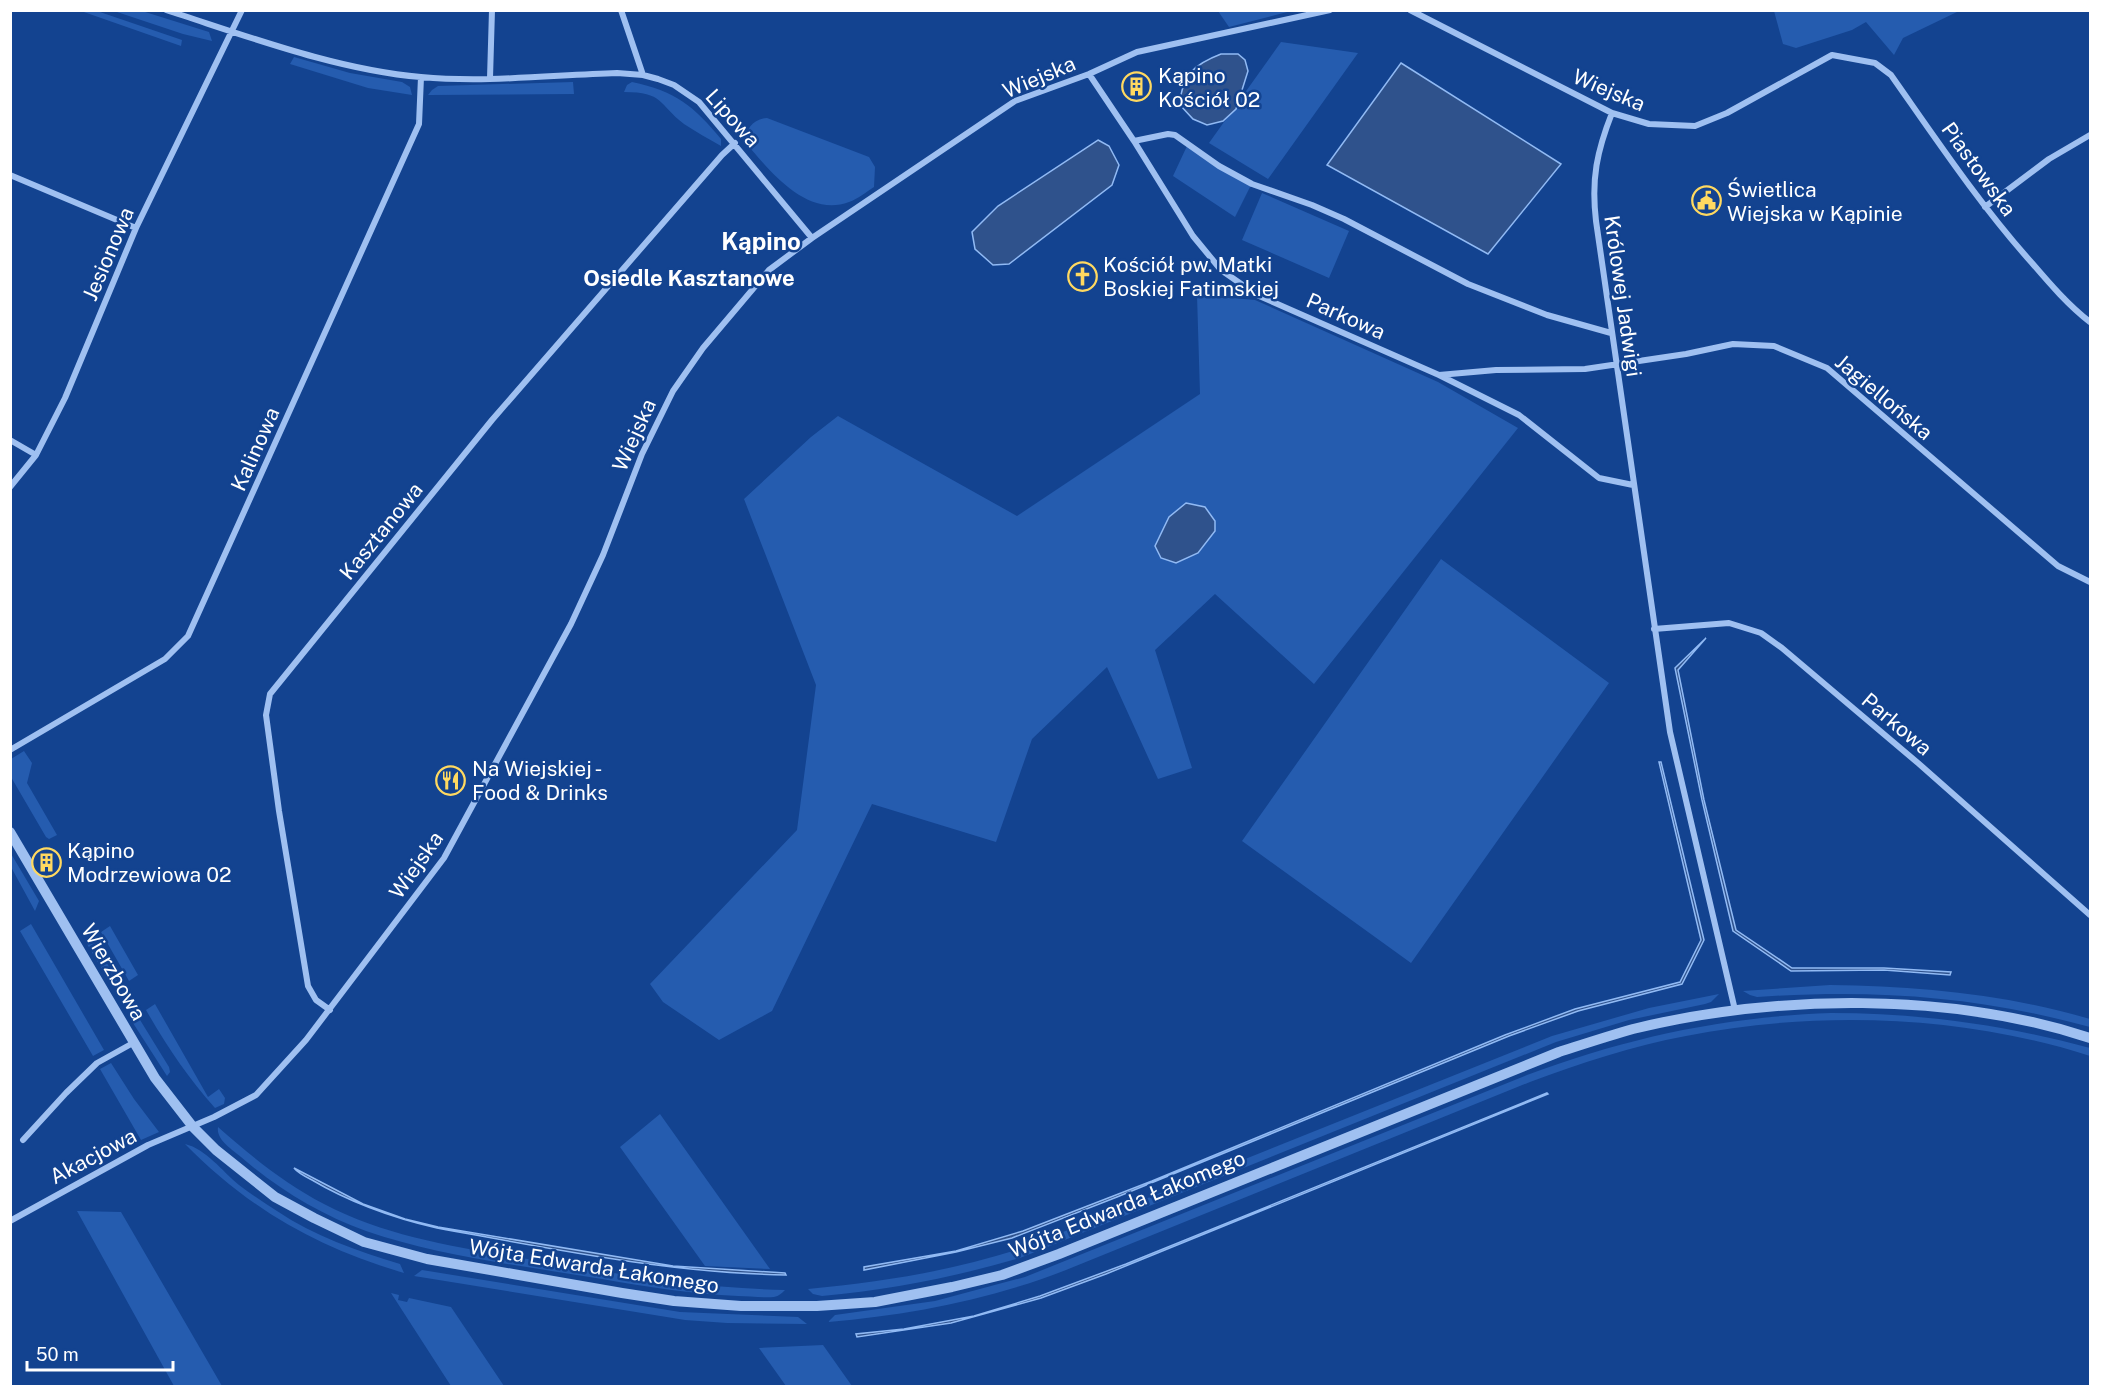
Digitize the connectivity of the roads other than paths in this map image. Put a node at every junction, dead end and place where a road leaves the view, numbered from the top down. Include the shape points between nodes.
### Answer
1 (166, 10) edge
2 (242, 10) edge
3 (492, 10) edge
4 (621, 10) edge
5 (1330, 10) edge
6 (1410, 10) edge
7 (234, 32) junction
8 (1832, 55) joint
9 (1089, 74) junction
10 (643, 75) junction
11 (421, 77) junction
12 (490, 78) junction
13 (1612, 113) junction
14 (2091, 135) edge
15 (1134, 141) junction
16 (735, 144) junction
17 (10, 175) edge
18 (1985, 207) junction
19 (136, 228) junction
20 (812, 238) junction
21 (2091, 322) edge
22 (1611, 333) junction
23 (1616, 364) junction
24 (1439, 375) junction
25 (10, 440) edge
26 (36, 455) junction
27 (1633, 485) junction
28 (10, 487) edge
29 (2091, 582) edge
30 (1654, 629) junction
31 (10, 750) edge
32 (10, 832) edge
33 (2091, 915) edge
34 (330, 1010) junction
35 (1736, 1010) junction
36 (2091, 1038) edge
37 (133, 1043) junction
38 (193, 1127) junction
39 (23, 1140) dead end
40 (10, 1221) edge

1 - 7 street, Lipowa
2 - 7 street, Jesionowa
3 - 12 street
4 - 10 street
5 - 9 street, Wiejska via 1137,52
6 - 13 street, Wiejska
7 - 11 street, Lipowa via 349,65
7 - 19 street, Jesionowa
8 - 13 street, Wiejska via 1727,113 1695,126 1649,124
8 - 18 street, Piastowska via 1875,63 1891,75
9 - 15 street, Parkowa
9 - 20 street, Wiejska via 1015,101
10 - 12 street, Lipowa
10 - 16 street, Lipowa via 687,92
11 - 12 street, Lipowa
11 - 31 street, Kalinowa via 419,124 188,636 165,659
13 - 22 street, Królowej Jadwigi via 1597,155 1593,188
14 - 18 street via 2049,159
15 - 22 street via 1175,135 1252,184 1344,219 1468,284 1547,315
15 - 24 street, Parkowa via 1193,236 1221,270 1257,296
16 - 20 street, Lipowa
16 - 34 street, Kasztanowa via 722,154 492,420 270,694 267,725 308,986 316,1000
17 - 19 street
18 - 21 street, Piastowska via 2052,287
19 - 26 street, Jesionowa via 65,398
20 - 34 street, Wiejska via 769,270 702,348 673,390 571,624 444,858
22 - 23 street, Królowej Jadwigi
23 - 24 street, Jagiellońska
23 - 27 street, Królowej Jadwigi
23 - 29 street, Jagiellońska via 1733,344 1774,346 1827,368 2058,566
24 - 27 street, Parkowa via 1519,415 1599,478
25 - 26 street
26 - 28 street, Jesionowa
27 - 30 street, Królowej Jadwigi
30 - 33 street, Parkowa via 1729,623 1761,633 1909,755
30 - 35 street, Królowej Jadwigi via 1670,732
32 - 37 street, Wierzbowa
34 - 38 street, Wiejska via 255,1095
35 - 36 street, Wójta Edwarda Łakomego via 1812,1004 1901,1004 1997,1016
35 - 38 street, Wójta Edwarda Łakomego via 1633,1029 1559,1052 1002,1275 852,1304 741,1306 674,1301 427,1259 364,1242 276,1197 231,1163
37 - 38 street, Wierzbowa via 154,1078
37 - 39 street via 97,1063
38 - 40 street, Akacjowa via 148,1145

